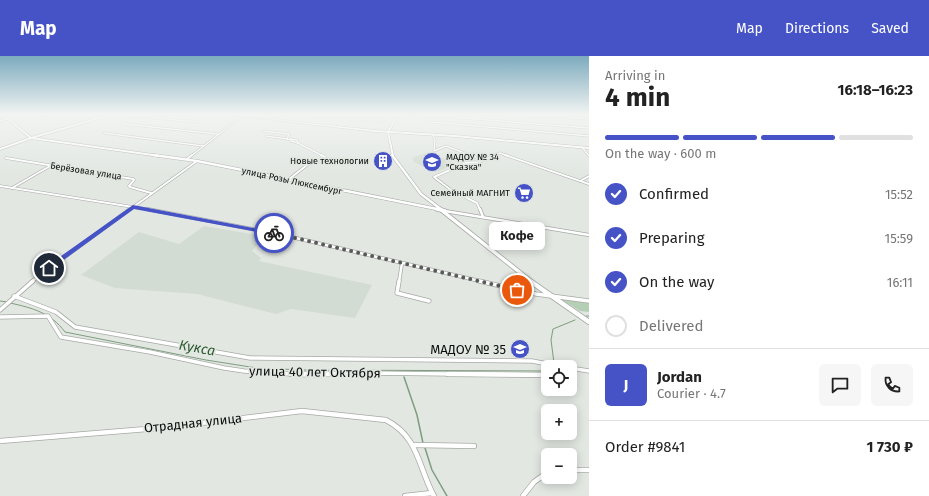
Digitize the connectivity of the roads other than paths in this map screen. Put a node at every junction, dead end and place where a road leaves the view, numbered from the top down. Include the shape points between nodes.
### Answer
1 (218, 134) edge
2 (432, 134) edge
3 (27, 135) edge
4 (43, 135) edge
5 (116, 135) edge
6 (289, 135) edge
7 (388, 135) edge
8 (438, 135) edge
9 (572, 135) edge
10 (266, 136) dead end
11 (589, 136) edge
12 (31, 138) junction
13 (287, 138) junction
14 (203, 146) junction
15 (582, 148) junction
16 (589, 148) edge
17 (0, 149) edge
18 (589, 156) edge
19 (6, 158) dead end
20 (187, 160) junction
21 (483, 160) junction
22 (197, 161) junction
23 (51, 166) junction
24 (589, 176) edge
25 (288, 180) junction
26 (580, 181) junction
27 (589, 184) edge
28 (0, 186) edge
29 (12, 188) junction
30 (152, 194) junction
31 (133, 207) junction
32 (445, 211) junction
33 (483, 217) junction
34 (589, 235) edge
35 (402, 263) junction
36 (14, 296) junction
37 (550, 296) junction
38 (429, 301) dead end
39 (589, 301) edge
40 (0, 310) edge
41 (0, 317) edge
42 (589, 322) edge
43 (541, 363) edge
44 (577, 369) edge
45 (589, 371) edge
46 (541, 375) edge
47 (0, 441) edge
48 (414, 445) junction
49 (474, 446) dead end
50 (577, 470) edge
51 (589, 470) edge
52 (541, 476) edge
53 (433, 494) edge
54 (405, 496) edge
55 (523, 496) edge

1 - 14 street
2 - 21 street via 435,140 434,151 446,146
3 - 12 street
4 - 12 street
5 - 14 street
6 - 13 street
7 - 32 street via 393,158 421,194
8 - 15 main road
9 - 11 street
10 - 13 street
12 - 17 street
12 - 20 street, улица Розы Люксембург
13 - 25 street via 296,140 325,159 307,165
14 - 20 street
15 - 16 main road
15 - 18 street
19 - 23 street, Берёзовая улица
20 - 22 street, улица Розы Люксембург
21 - 26 street via 500,153
21 - 33 street via 434,177 451,190 477,203
22 - 25 street, улица Розы Люксембург
22 - 30 street
23 - 29 street
23 - 30 street, Берёзовая улица via 133,179 130,187
24 - 26 street
25 - 32 street, улица Розы Люксембург
26 - 27 street
28 - 29 street
29 - 31 street
30 - 31 street
31 - 35 street via 283,235
31 - 36 street
32 - 33 street, улица Розы Люксембург
32 - 37 street
33 - 34 street, улица Розы Люксембург
35 - 37 street
35 - 38 street via 397,293
36 - 40 street
36 - 43 street, улица 40 лет Октября via 56,312 75,327 250,358
37 - 39 street
37 - 42 street
41 - 46 street, улица 40 лет Октября via 48,316 61,336 244,371 310,375
44 - 45 street
47 - 48 street, Отрадная улица via 158,428 302,411 386,420 394,423
48 - 49 street
48 - 53 street
50 - 51 street
52 - 55 street
53 - 54 street

